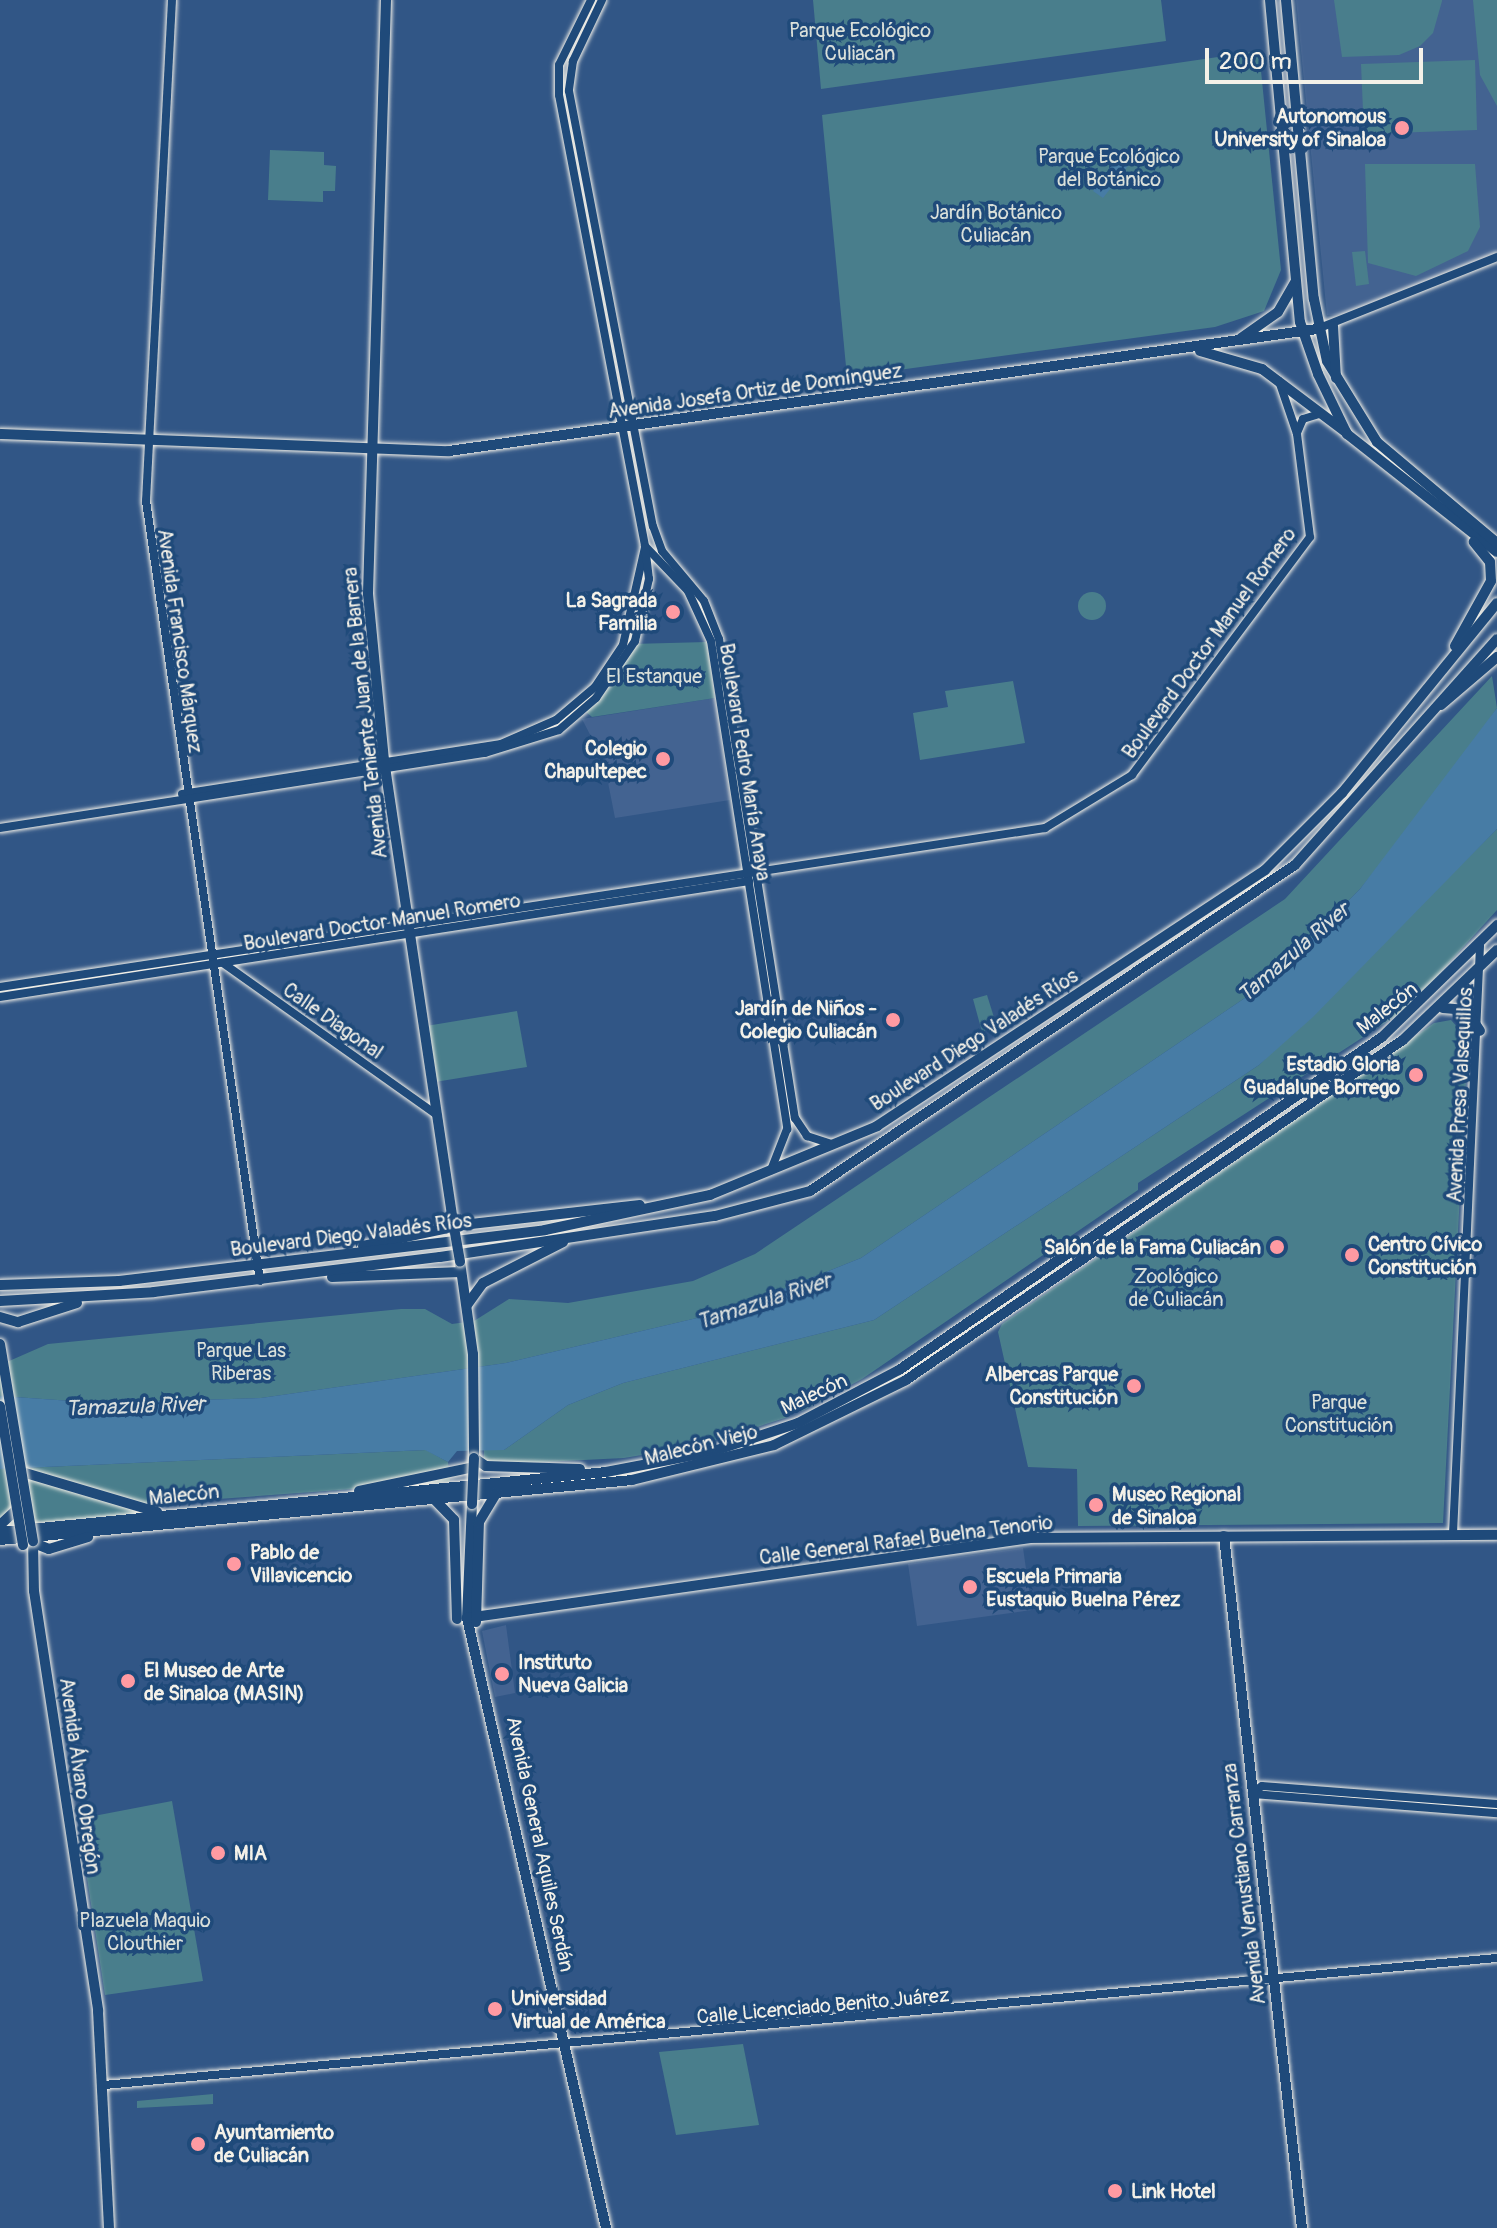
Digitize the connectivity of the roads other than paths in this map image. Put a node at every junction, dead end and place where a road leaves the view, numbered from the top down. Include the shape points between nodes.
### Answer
1 (172, 0) edge
2 (386, 0) edge
3 (591, 0) edge
4 (602, 0) edge
5 (1270, 0) edge
6 (1286, 0) edge
7 (1497, 257) edge
8 (1296, 280) junction
9 (1333, 326) junction
10 (1317, 329) junction
11 (1303, 331) junction
12 (1237, 341) junction
13 (1182, 349) junction
14 (1279, 380) junction
15 (1336, 380) junction
16 (1319, 414) junction
17 (628, 428) junction
18 (0, 434) edge
19 (1297, 434) junction
20 (1347, 434) junction
21 (148, 440) junction
22 (371, 450) junction
23 (1459, 524) junction
24 (1484, 538) junction
25 (1497, 543) edge
26 (645, 546) junction
27 (1497, 552) edge
28 (1497, 603) edge
29 (1497, 639) edge
30 (1497, 657) edge
31 (1448, 662) junction
32 (1433, 708) junction
33 (384, 764) junction
34 (183, 797) junction
35 (0, 828) edge
36 (750, 870) junction
37 (767, 872) junction
38 (752, 881) junction
39 (1497, 925) edge
40 (409, 930) junction
41 (1480, 946) junction
42 (1497, 950) edge
43 (209, 960) junction
44 (223, 963) junction
45 (1483, 968) junction
46 (0, 987) edge
47 (0, 997) edge
48 (1441, 1009) junction
49 (1480, 1031) junction
50 (438, 1115) junction
51 (877, 1126) junction
52 (833, 1144) junction
53 (872, 1153) junction
54 (768, 1174) junction
55 (740, 1185) junction
56 (665, 1208) junction
57 (715, 1216) junction
58 (455, 1230) junction
59 (572, 1237) junction
60 (305, 1259) junction
61 (258, 1264) junction
62 (461, 1267) junction
63 (314, 1274) junction
64 (260, 1281) junction
65 (0, 1285) edge
66 (88, 1298) junction
67 (0, 1301) edge
68 (467, 1306) junction
69 (0, 1317) edge
70 (0, 1344) edge
71 (899, 1370) junction
72 (886, 1392) junction
73 (0, 1406) edge
74 (474, 1462) junction
75 (22, 1472) junction
76 (603, 1473) junction
77 (496, 1494) junction
78 (332, 1499) junction
79 (434, 1499) junction
80 (17, 1509) junction
81 (171, 1514) junction
82 (0, 1525) edge
83 (104, 1531) junction
84 (0, 1532) edge
85 (1453, 1534) junction
86 (1497, 1535) edge
87 (1224, 1536) junction
88 (0, 1540) edge
89 (30, 1543) junction
90 (467, 1618) junction
91 (1252, 1793) junction
92 (1497, 1804) edge
93 (1497, 1813) edge
94 (1497, 1958) edge
95 (1274, 1981) junction
96 (566, 2046) junction
97 (104, 2085) junction
98 (109, 2228) edge
99 (606, 2228) edge
100 (1302, 2228) edge

1 - 21 street, Avenida Francisco Márquez
2 - 22 main road, Avenida Teniente Juan de la Barrera
3 - 17 street, Boulevard Pedro María Anaya via 563,53 558,86
4 - 17 street, Boulevard Pedro María Anaya via 568,78
5 - 8 main road
6 - 10 main road
7 - 9 street, Avenida Josefa Ortiz de Domínguez via 1403,290
8 - 11 main road
8 - 12 main road via 1278,312
9 - 10 street, Avenida Josefa Ortiz de Domínguez
9 - 15 main road
10 - 11 main road, Avenida Josefa Ortiz de Domínguez
10 - 15 main road
11 - 12 main road, Avenida Josefa Ortiz de Domínguez
11 - 20 main road
12 - 13 main road, Avenida Josefa Ortiz de Domínguez
13 - 14 main road via 1227,354
13 - 17 main road, Avenida Josefa Ortiz de Domínguez
14 - 16 main road
14 - 19 street, Boulevard Doctor Manuel Romero
15 - 24 main road via 1396,461
16 - 19 street via 1303,419
16 - 20 main road
17 - 22 main road, Avenida Josefa Ortiz de Domínguez via 449,451
17 - 26 street, Boulevard Pedro María Anaya
17 - 36 street, Boulevard Pedro María Anaya via 657,541 697,591 719,639
18 - 21 main road, Avenida Josefa Ortiz de Domínguez
19 - 37 street, Boulevard Doctor Manuel Romero via 1310,537 1132,775 1033,832
20 - 23 main road
21 - 22 main road, Avenida Josefa Ortiz de Domínguez
21 - 34 street, Avenida Francisco Márquez via 147,516
22 - 33 main road, Avenida Teniente Juan de la Barrera via 367,563
23 - 24 main road
23 - 31 main road via 1493,573
24 - 25 main road
24 - 27 main road
26 - 33 street via 649,579 635,641 577,718 508,748
26 - 36 street, Boulevard Pedro María Anaya via 688,591 711,641
28 - 31 main road, Boulevard Diego Valadés Ríos
29 - 32 main road, Boulevard Diego Valadés Ríos
30 - 32 main road
31 - 51 main road, Boulevard Diego Valadés Ríos via 1342,793 1265,870
32 - 53 main road, Boulevard Diego Valadés Ríos via 1286,873
33 - 34 street
33 - 40 main road, Avenida Teniente Juan de la Barrera
34 - 35 street
34 - 43 street, Avenida Francisco Márquez
36 - 37 street, Boulevard Doctor Manuel Romero
36 - 38 street, Boulevard Pedro María Anaya
36 - 40 street, Boulevard Doctor Manuel Romero
37 - 38 street, Boulevard Doctor Manuel Romero
38 - 40 street, Boulevard Doctor Manuel Romero
38 - 52 street, Boulevard Pedro María Anaya via 795,1118 807,1136
38 - 54 street, Boulevard Pedro María Anaya via 787,1129 785,1149
39 - 41 main road, Malecón
40 - 43 street, Boulevard Doctor Manuel Romero
40 - 44 street, Boulevard Doctor Manuel Romero
40 - 50 main road, Avenida Teniente Juan de la Barrera
41 - 45 street, Avenida Presa Valsequillos
41 - 71 main road, Malecón via 1382,1037
42 - 45 main road, Malecón Viejo
43 - 44 street, Boulevard Doctor Manuel Romero
43 - 46 street, Boulevard Doctor Manuel Romero
43 - 47 street, Boulevard Doctor Manuel Romero
43 - 61 street, Avenida Francisco Márquez
44 - 50 street, Calle Diagonal
45 - 48 main road, Malecón Viejo
45 - 49 street, Avenida Presa Valsequillos
48 - 49 main road via 1466,1010
48 - 72 main road, Malecón Viejo
49 - 85 street, Avenida Presa Valsequillos
50 - 58 main road, Avenida Teniente Juan de la Barrera
51 - 52 main road, Boulevard Diego Valadés Ríos
51 - 53 main road via 885,1135
52 - 54 main road, Boulevard Diego Valadés Ríos
53 - 57 main road, Boulevard Diego Valadés Ríos via 801,1194
54 - 55 main road, Boulevard Diego Valadés Ríos
55 - 56 main road, Boulevard Diego Valadés Ríos
55 - 57 main road via 712,1201
56 - 58 main road
56 - 60 main road, Boulevard Diego Valadés Ríos
57 - 59 main road, Boulevard Diego Valadés Ríos
58 - 60 main road
58 - 62 main road, bridge
59 - 63 main road, Boulevard Diego Valadés Ríos
59 - 68 main road via 483,1283
60 - 61 main road, Boulevard Diego Valadés Ríos
61 - 64 street, Avenida Francisco Márquez
61 - 65 main road, Boulevard Diego Valadés Ríos via 119,1281
62 - 63 main road
62 - 68 main road
63 - 64 main road, Boulevard Diego Valadés Ríos
64 - 66 main road, Boulevard Diego Valadés Ríos
66 - 67 main road, Boulevard Diego Valadés Ríos
66 - 69 main road via 18,1322
68 - 74 main road
70 - 75 main road, Avenida Álvaro Obregón, bridge
71 - 72 main road
71 - 76 main road, Malecón via 826,1411 750,1441
72 - 77 main road, Malecón Viejo via 714,1464
73 - 80 main road, Avenida Álvaro Obregón, bridge
74 - 76 main road
74 - 78 main road
74 - 90 main road, bridge
75 - 81 main road
75 - 89 main road, Avenida Álvaro Obregón, bridge
76 - 78 main road, Malecón
77 - 79 main road, Malecón Viejo
77 - 90 main road via 480,1517
78 - 81 main road, Malecón
79 - 83 main road, Malecón Viejo
79 - 90 main road via 454,1520
80 - 82 main road
80 - 89 main road, Avenida Álvaro Obregón, bridge
81 - 84 main road, Malecón
83 - 88 main road, Malecón Viejo
83 - 89 main road via 49,1549
85 - 86 main road, Calle General Rafael Buelna Tenorio
85 - 87 main road, Calle General Rafael Buelna Tenorio
87 - 90 main road, Calle General Rafael Buelna Tenorio via 1030,1538
87 - 91 main road, Avenida Venustiano Carranza
89 - 97 main road, Avenida Álvaro Obregón
90 - 96 main road, Avenida General Aquiles Serdán
91 - 92 street via 1262,1786
91 - 93 street
91 - 95 main road, Avenida Venustiano Carranza
94 - 95 street, Calle Licenciado Benito Juárez
95 - 96 street, Calle Licenciado Benito Juárez
95 - 100 main road, Avenida Venustiano Carranza
96 - 97 street, Calle Licenciado Benito Juárez
96 - 99 main road, Avenida General Aquiles Serdán
97 - 98 main road, Avenida Álvaro Obregón

